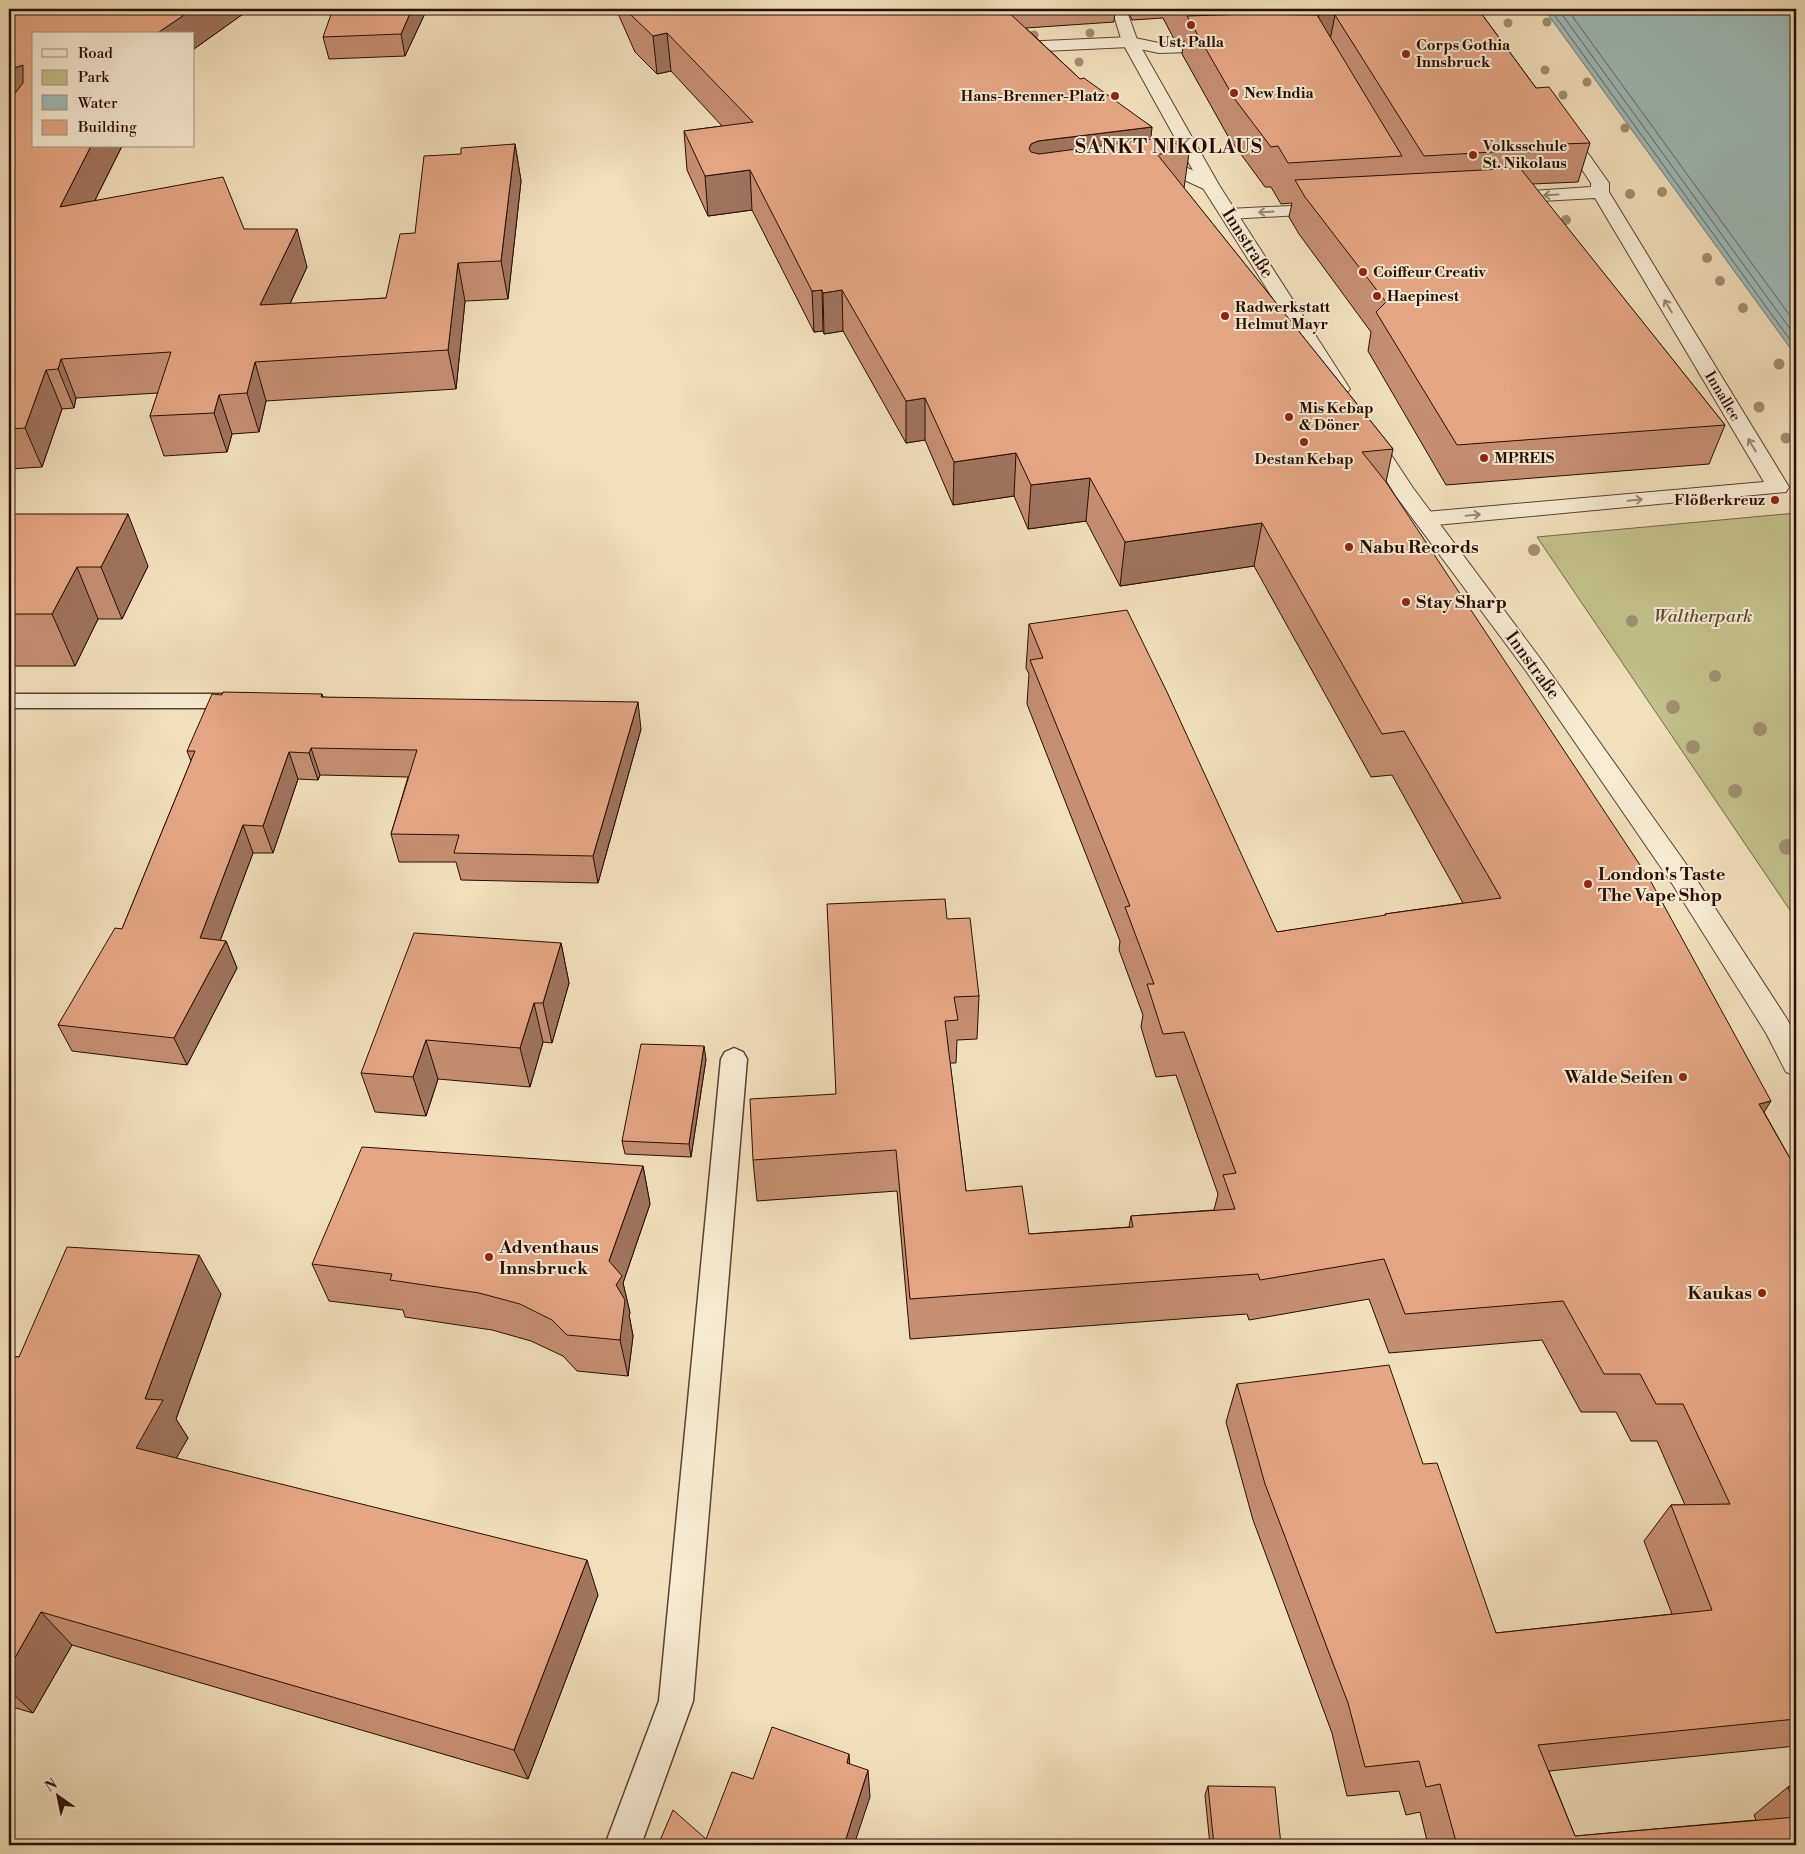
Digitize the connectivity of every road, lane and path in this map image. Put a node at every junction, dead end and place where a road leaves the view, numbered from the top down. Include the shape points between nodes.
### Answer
1 (1119, 9) edge
2 (1010, 34) edge
3 (1130, 42) junction
4 (1234, 45) edge
5 (1022, 47) junction
6 (1038, 59) edge
7 (1556, 120) edge
8 (1144, 144) edge
9 (1175, 169) junction
10 (1156, 171) edge
11 (1210, 185) junction
12 (1600, 192) junction
13 (1485, 199) edge
14 (1344, 208) edge
15 (1229, 214) junction
16 (1425, 519) junction
17 (9, 701) edge
18 (266, 701) edge
19 (734, 1059) dead end
20 (1796, 1064) edge
21 (623, 1845) edge

1 - 3 street, Innstraße
2 - 5 street
3 - 4 street via 1159,48
3 - 5 street
3 - 11 street, Innstraße
5 - 6 street
7 - 12 street, Innallee via 1600,183
8 - 9 street
9 - 10 lane
9 - 11 street
11 - 15 street, Innstraße
12 -> 13 street
16 -> 12 street, Innallee via 1778,487
14 -> 15 street
15 - 16 street, Innstraße via 1404,491
16 - 20 street, Innstraße via 1534,666 1682,878
17 - 18 lane
19 - 21 lane via 676,1701

